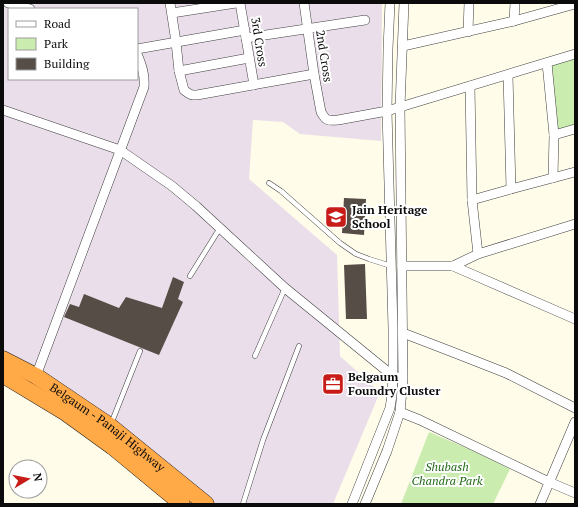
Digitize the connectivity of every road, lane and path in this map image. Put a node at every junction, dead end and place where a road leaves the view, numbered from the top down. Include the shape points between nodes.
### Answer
1 (8, 3) edge
2 (170, 3) edge
3 (236, 3) edge
4 (240, 3) edge
5 (304, 3) edge
6 (390, 3) edge
7 (404, 3) edge
8 (469, 3) edge
9 (514, 3) edge
10 (575, 4) edge
11 (26, 8) edge
12 (172, 13) junction
13 (365, 20) dead end
14 (514, 21) junction
15 (307, 28) junction
16 (468, 32) junction
17 (245, 34) junction
18 (176, 42) junction
19 (403, 46) junction
20 (138, 49) edge
21 (575, 54) edge
22 (138, 56) edge
23 (249, 58) junction
24 (547, 63) junction
25 (179, 71) junction
26 (314, 74) junction
27 (508, 75) junction
28 (254, 85) junction
29 (470, 86) junction
30 (400, 107) junction
31 (3, 110) edge
32 (387, 110) junction
33 (575, 129) edge
34 (554, 135) junction
35 (120, 150) junction
36 (575, 172) edge
37 (554, 178) junction
38 (269, 183) dead end
39 (511, 189) junction
40 (472, 200) junction
41 (574, 226) edge
42 (220, 228) junction
43 (478, 254) junction
44 (391, 266) junction
45 (402, 266) junction
46 (453, 266) junction
47 (190, 276) dead end
48 (285, 288) junction
49 (575, 318) edge
50 (403, 333) junction
51 (299, 346) dead end
52 (140, 351) dead end
53 (255, 356) dead end
54 (3, 359) edge
55 (3, 375) edge
56 (36, 376) junction
57 (393, 376) junction
58 (403, 379) junction
59 (575, 408) edge
60 (400, 412) junction
61 (575, 422) edge
62 (110, 426) junction
63 (549, 482) junction
64 (575, 493) edge
65 (182, 504) edge
66 (206, 504) edge
67 (244, 504) edge
68 (352, 504) edge
69 (365, 504) edge
70 (540, 504) edge

1 - 11 street
2 - 12 street
3 - 12 street
4 - 17 street, 3rd Cross
5 - 15 street, 2nd Cross
6 - 32 street
7 - 19 street
8 - 16 street
9 - 14 street
10 - 14 street
12 - 18 street
13 - 15 street
14 - 16 street
15 - 17 street
15 - 26 street, 2nd Cross
16 - 19 street
17 - 18 street
17 - 23 street, 3rd Cross
18 - 20 street
18 - 25 street
19 - 30 street
21 - 24 street
22 - 35 street via 145,78 144,88
23 - 25 street
23 - 28 street, 3rd Cross
24 - 27 street
24 - 34 street
25 - 28 street via 184,90 192,95
26 - 28 street
26 - 32 street, 2nd Cross via 321,112 330,120
27 - 29 street
27 - 39 street
29 - 30 street
29 - 40 street
30 - 32 street
30 - 45 street
31 - 35 street
32 - 44 street
33 - 34 street
34 - 37 street
35 - 42 street via 172,186
35 - 56 street
36 - 37 street
37 - 39 street
38 - 44 lane via 356,254
39 - 40 street
40 - 43 street
41 - 43 street
42 - 47 lane
42 - 48 street
43 - 46 street
44 - 57 street
45 - 46 street
45 - 50 street
46 - 49 street
48 - 53 lane
48 - 57 street
50 - 58 street
50 - 59 street via 506,373
51 - 67 lane via 263,440
52 - 62 lane
54 - 56 highway, Belgaum - Panaji Highway
55 - 65 highway via 66,413 113,447
56 - 62 highway, Belgaum - Panaji Highway
57 - 58 street
57 - 68 street via 390,408
58 - 60 street
60 - 63 street
60 - 69 street
61 - 63 street
62 - 66 highway, Belgaum - Panaji Highway
63 - 64 street
63 - 70 street

